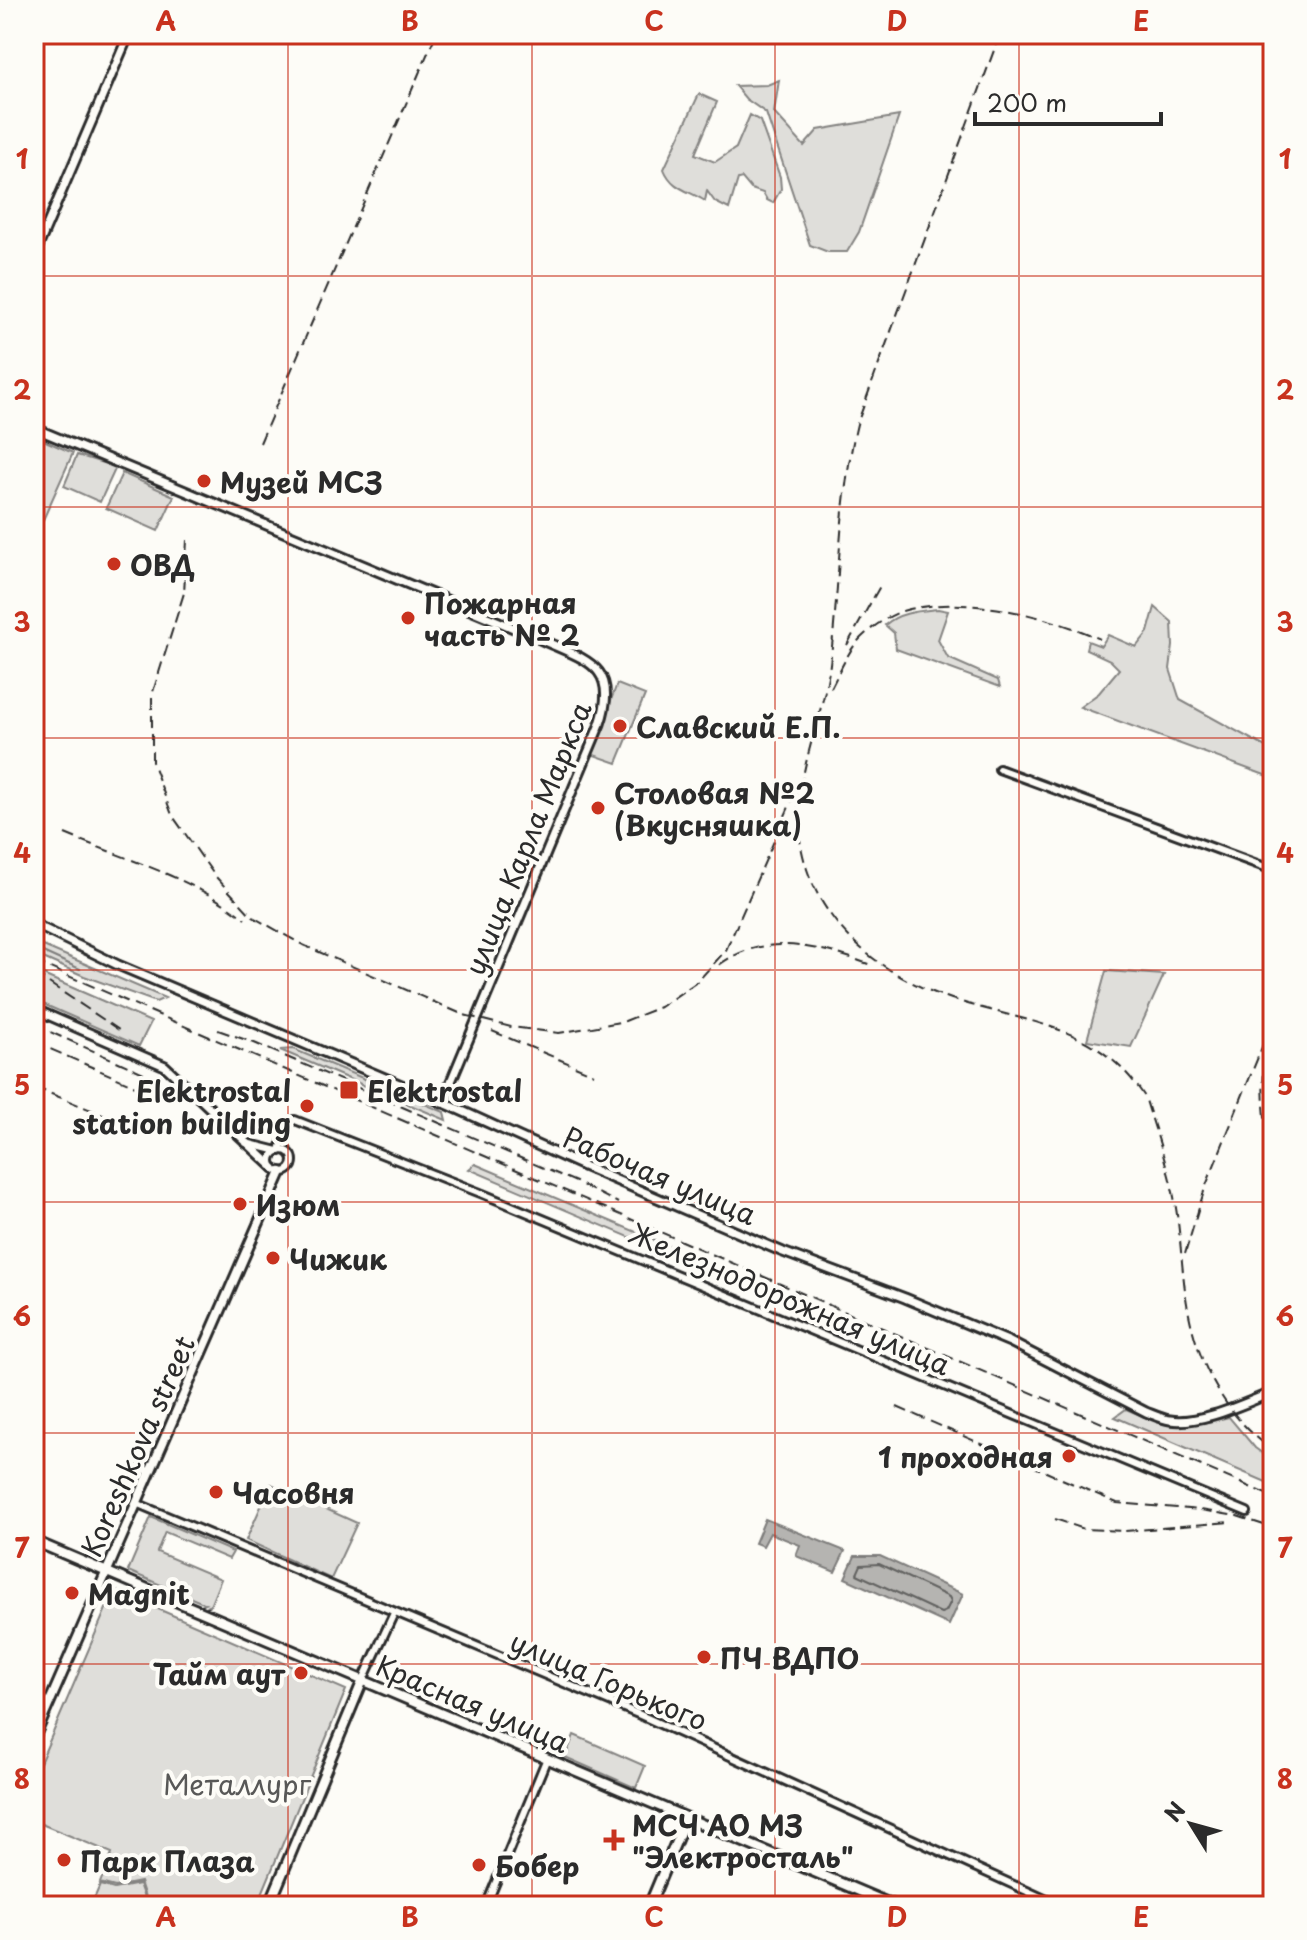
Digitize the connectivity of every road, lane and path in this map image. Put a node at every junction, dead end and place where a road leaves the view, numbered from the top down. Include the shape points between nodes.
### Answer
1 (129, 34) edge
2 (34, 256) edge
3 (34, 428) edge
4 (999, 769) dead end
5 (1273, 870) edge
6 (34, 924) edge
7 (34, 1009) edge
8 (442, 1103) junction
9 (244, 1142) junction
10 (279, 1151) junction
11 (277, 1170) junction
12 (1273, 1392) edge
13 (136, 1503) junction
14 (1247, 1512) dead end
15 (34, 1541) edge
16 (106, 1571) junction
17 (394, 1613) junction
18 (363, 1680) junction
19 (37, 1723) edge
20 (34, 1738) edge
21 (547, 1758) junction
22 (686, 1818) junction
23 (269, 1906) edge
24 (486, 1906) edge
25 (649, 1906) edge
26 (895, 1906) edge
27 (1060, 1906) edge

1 - 2 street
3 - 8 street, улица Карла Маркса via 540,639 589,663 604,679 608,697 600,724
4 - 5 street
6 - 8 street, Рабочая улица
7 - 9 street via 165,1066
8 - 12 street, Рабочая улица via 783,1252 1010,1342 1167,1420 1188,1420
9 - 10 street
9 - 11 street
10 - 11 street via 272,1158
10 - 11 street via 289,1153 293,1161 289,1169
10 - 14 street, Железнодорожная улица via 289,1120 316,1129
11 - 13 main road, Koreshkova street
13 - 16 main road, Koreshkova street
13 - 17 street, улица Горького
15 - 16 main road, Красная улица
16 - 18 main road, Красная улица
16 - 19 main road, Koreshkova street
17 - 18 street
17 - 27 street, улица Горького via 665,1726
18 - 21 main road, Красная улица
18 - 23 main road
19 - 20 main road, Koreshkova street
21 - 22 main road, Красная улица
21 - 24 street
22 - 25 main road
22 - 26 main road, Красная улица

